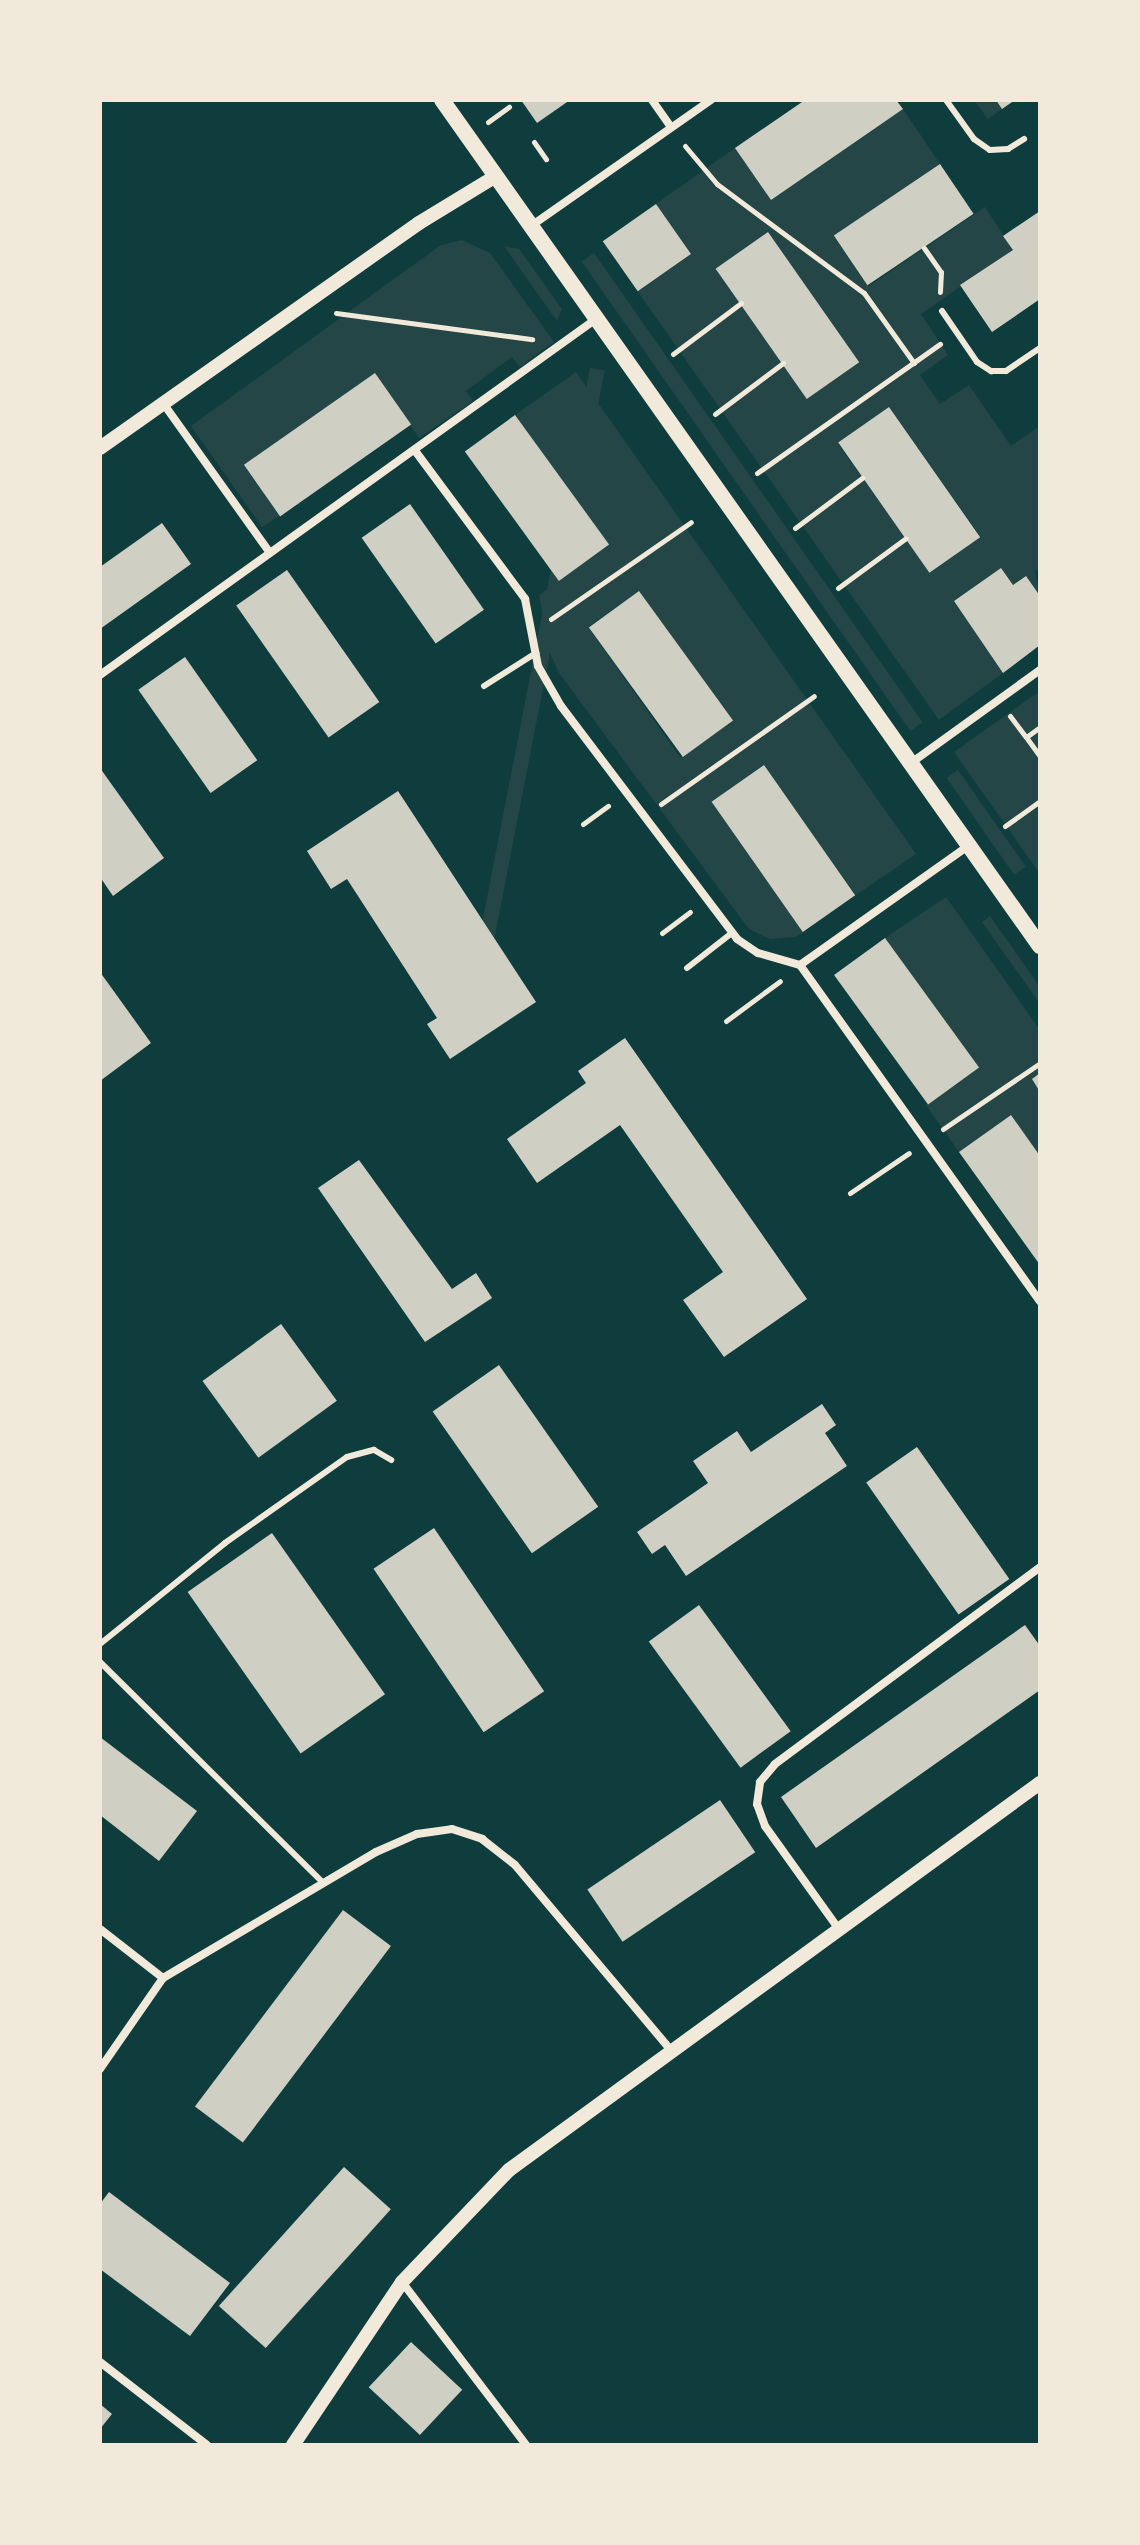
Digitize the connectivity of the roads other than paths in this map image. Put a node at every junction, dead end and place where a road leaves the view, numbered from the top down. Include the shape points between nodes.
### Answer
1 (442, 100) edge
2 (652, 100) edge
3 (711, 100) edge
4 (946, 100) edge
5 (671, 127) junction
6 (1024, 139) dead end
7 (496, 176) junction
8 (531, 226) junction
9 (942, 311) road end
10 (596, 319) junction
11 (1040, 348) edge
12 (163, 403) junction
13 (100, 448) edge
14 (416, 452) junction
15 (270, 553) junction
16 (536, 653) junction
17 (1040, 670) edge
18 (100, 675) edge
19 (484, 686) dead end
20 (911, 763) junction
21 (969, 846) junction
22 (732, 933) junction
23 (1040, 946) edge
24 (800, 965) junction
25 (687, 968) dead end
26 (1040, 1301) edge
27 (391, 1460) dead end
28 (1040, 1567) edge
29 (100, 1644) edge
30 (100, 1662) edge
31 (1040, 1783) edge
32 (322, 1882) junction
33 (838, 1928) junction
34 (100, 1929) edge
35 (163, 1978) junction
36 (670, 2049) junction
37 (100, 2069) edge
38 (402, 2282) junction
39 (100, 2362) edge
40 (207, 2445) edge
41 (293, 2445) edge
42 (526, 2445) edge

1 - 7 main road
2 - 5 street
3 - 5 street
4 - 6 lane via 974,139 990,150 1008,149
5 - 8 street
7 - 8 main road
7 - 12 street via 419,223
8 - 10 main road
9 - 11 lane via 977,362 991,371 1006,371
10 - 14 street
10 - 20 main road
12 - 13 street
12 - 15 street
14 - 15 street
14 - 16 street via 518,588
15 - 18 street
16 - 19 lane
16 - 22 street via 552,693
17 - 20 street
20 - 21 main road
21 - 23 main road
21 - 24 street
22 - 24 street via 753,951
22 - 25 lane
24 - 26 street
27 - 29 lane via 374,1450 347,1457 225,1543
28 - 33 street via 775,1764 760,1782 757,1804 765,1826
30 - 32 lane
31 - 33 street
32 - 35 street
32 - 36 street via 417,1834 452,1829 482,1839 515,1865
33 - 36 street
34 - 35 street
35 - 37 street
36 - 38 street via 509,2170
38 - 41 street
38 - 42 street
39 - 40 street

